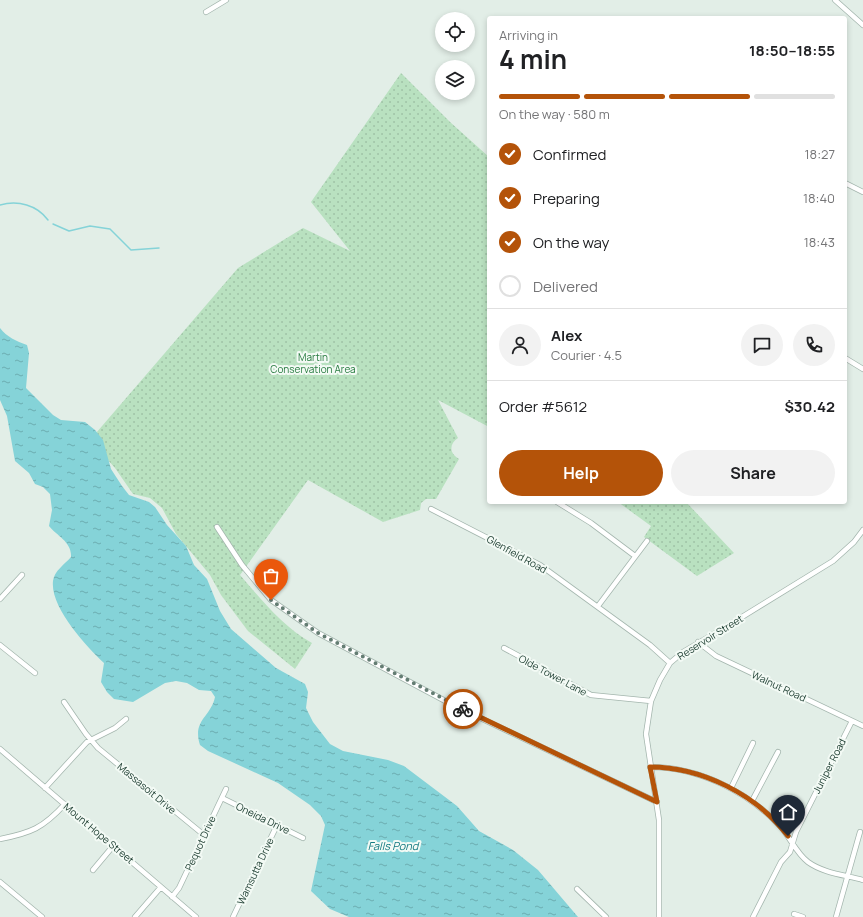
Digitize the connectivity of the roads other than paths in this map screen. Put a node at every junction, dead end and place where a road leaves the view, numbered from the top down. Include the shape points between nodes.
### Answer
1 (226, 0) edge
2 (835, 0) edge
3 (206, 12) dead end
4 (863, 25) edge
5 (847, 184) edge
6 (863, 192) edge
7 (847, 359) edge
8 (863, 369) edge
9 (560, 504) edge
10 (431, 509) dead end
11 (218, 527) dead end
12 (863, 530) edge
13 (647, 541) dead end
14 (635, 556) junction
15 (22, 575) dead end
16 (0, 600) edge
17 (598, 606) junction
18 (698, 642) junction
19 (0, 645) edge
20 (504, 648) dead end
21 (670, 663) junction
22 (35, 673) dead end
23 (651, 701) junction
24 (64, 702) dead end
25 (126, 719) dead end
26 (852, 721) junction
27 (863, 726) edge
28 (91, 740) junction
29 (753, 743) dead end
30 (0, 749) edge
31 (778, 752) dead end
32 (650, 767) junction
33 (45, 788) junction
34 (226, 788) dead end
35 (730, 788) junction
36 (222, 798) junction
37 (752, 801) junction
38 (657, 802) junction
39 (65, 804) junction
40 (277, 825) junction
41 (860, 832) dead end
42 (204, 835) junction
43 (303, 838) dead end
44 (0, 839) edge
45 (793, 843) junction
46 (114, 845) junction
47 (93, 870) dead end
48 (848, 876) junction
49 (863, 880) edge
50 (0, 882) edge
51 (161, 887) junction
52 (577, 889) dead end
53 (172, 897) junction
54 (794, 914) dead end
55 (42, 917) edge
56 (135, 917) edge
57 (196, 917) edge
58 (233, 917) edge
59 (606, 917) edge
60 (659, 917) edge
61 (753, 917) edge
62 (803, 917) edge
63 (836, 917) edge

1 - 3 street
2 - 4 street
5 - 6 street
7 - 8 street
9 - 14 street
10 - 17 street, Glenfield Road via 534,561
11 - 38 street via 242,565 271,600 318,633 451,704
12 - 18 street, Reservoir Street via 854,542 833,560 729,626
13 - 14 street
14 - 17 street
15 - 16 street
17 - 21 street, Glenfield Road
18 - 21 street, Reservoir Street
18 - 26 street, Walnut Road via 716,656
19 - 22 street
20 - 23 street, Olde Tower Lane via 591,695
21 - 23 street, Reservoir Street
23 - 32 street, Reservoir Street via 646,734
24 - 28 street, Massasoit Drive
25 - 28 street via 115,728
26 - 27 street, Walnut Road
26 - 45 street, Juniper Road via 796,832
28 - 33 street via 75,753
28 - 42 street, Massasoit Drive
29 - 35 street
30 - 33 street, Mount Hope Street
31 - 37 street
32 - 35 street via 664,767 684,772
32 - 38 street, Reservoir Street
33 - 39 street, Mount Hope Street
34 - 36 street, Pequot Drive
35 - 37 street
36 - 40 street, Oneida Drive
36 - 42 street, Pequot Drive
37 - 45 street via 779,825
38 - 60 street, Reservoir Street
39 - 44 street via 54,816 30,833
39 - 46 street, Mount Hope Street
40 - 43 street, Oneida Drive
40 - 58 street, Wamsutta Drive
41 - 48 street
42 - 53 street, Pequot Drive via 179,888
45 - 48 street via 809,863
45 - 61 street, Juniper Road
46 - 47 street
46 - 51 street, Mount Hope Street
48 - 49 street
48 - 63 street
50 - 55 street
51 - 53 street, Mount Hope Street
51 - 56 street
52 - 59 street
53 - 57 street, Mount Hope Street
54 - 62 street

